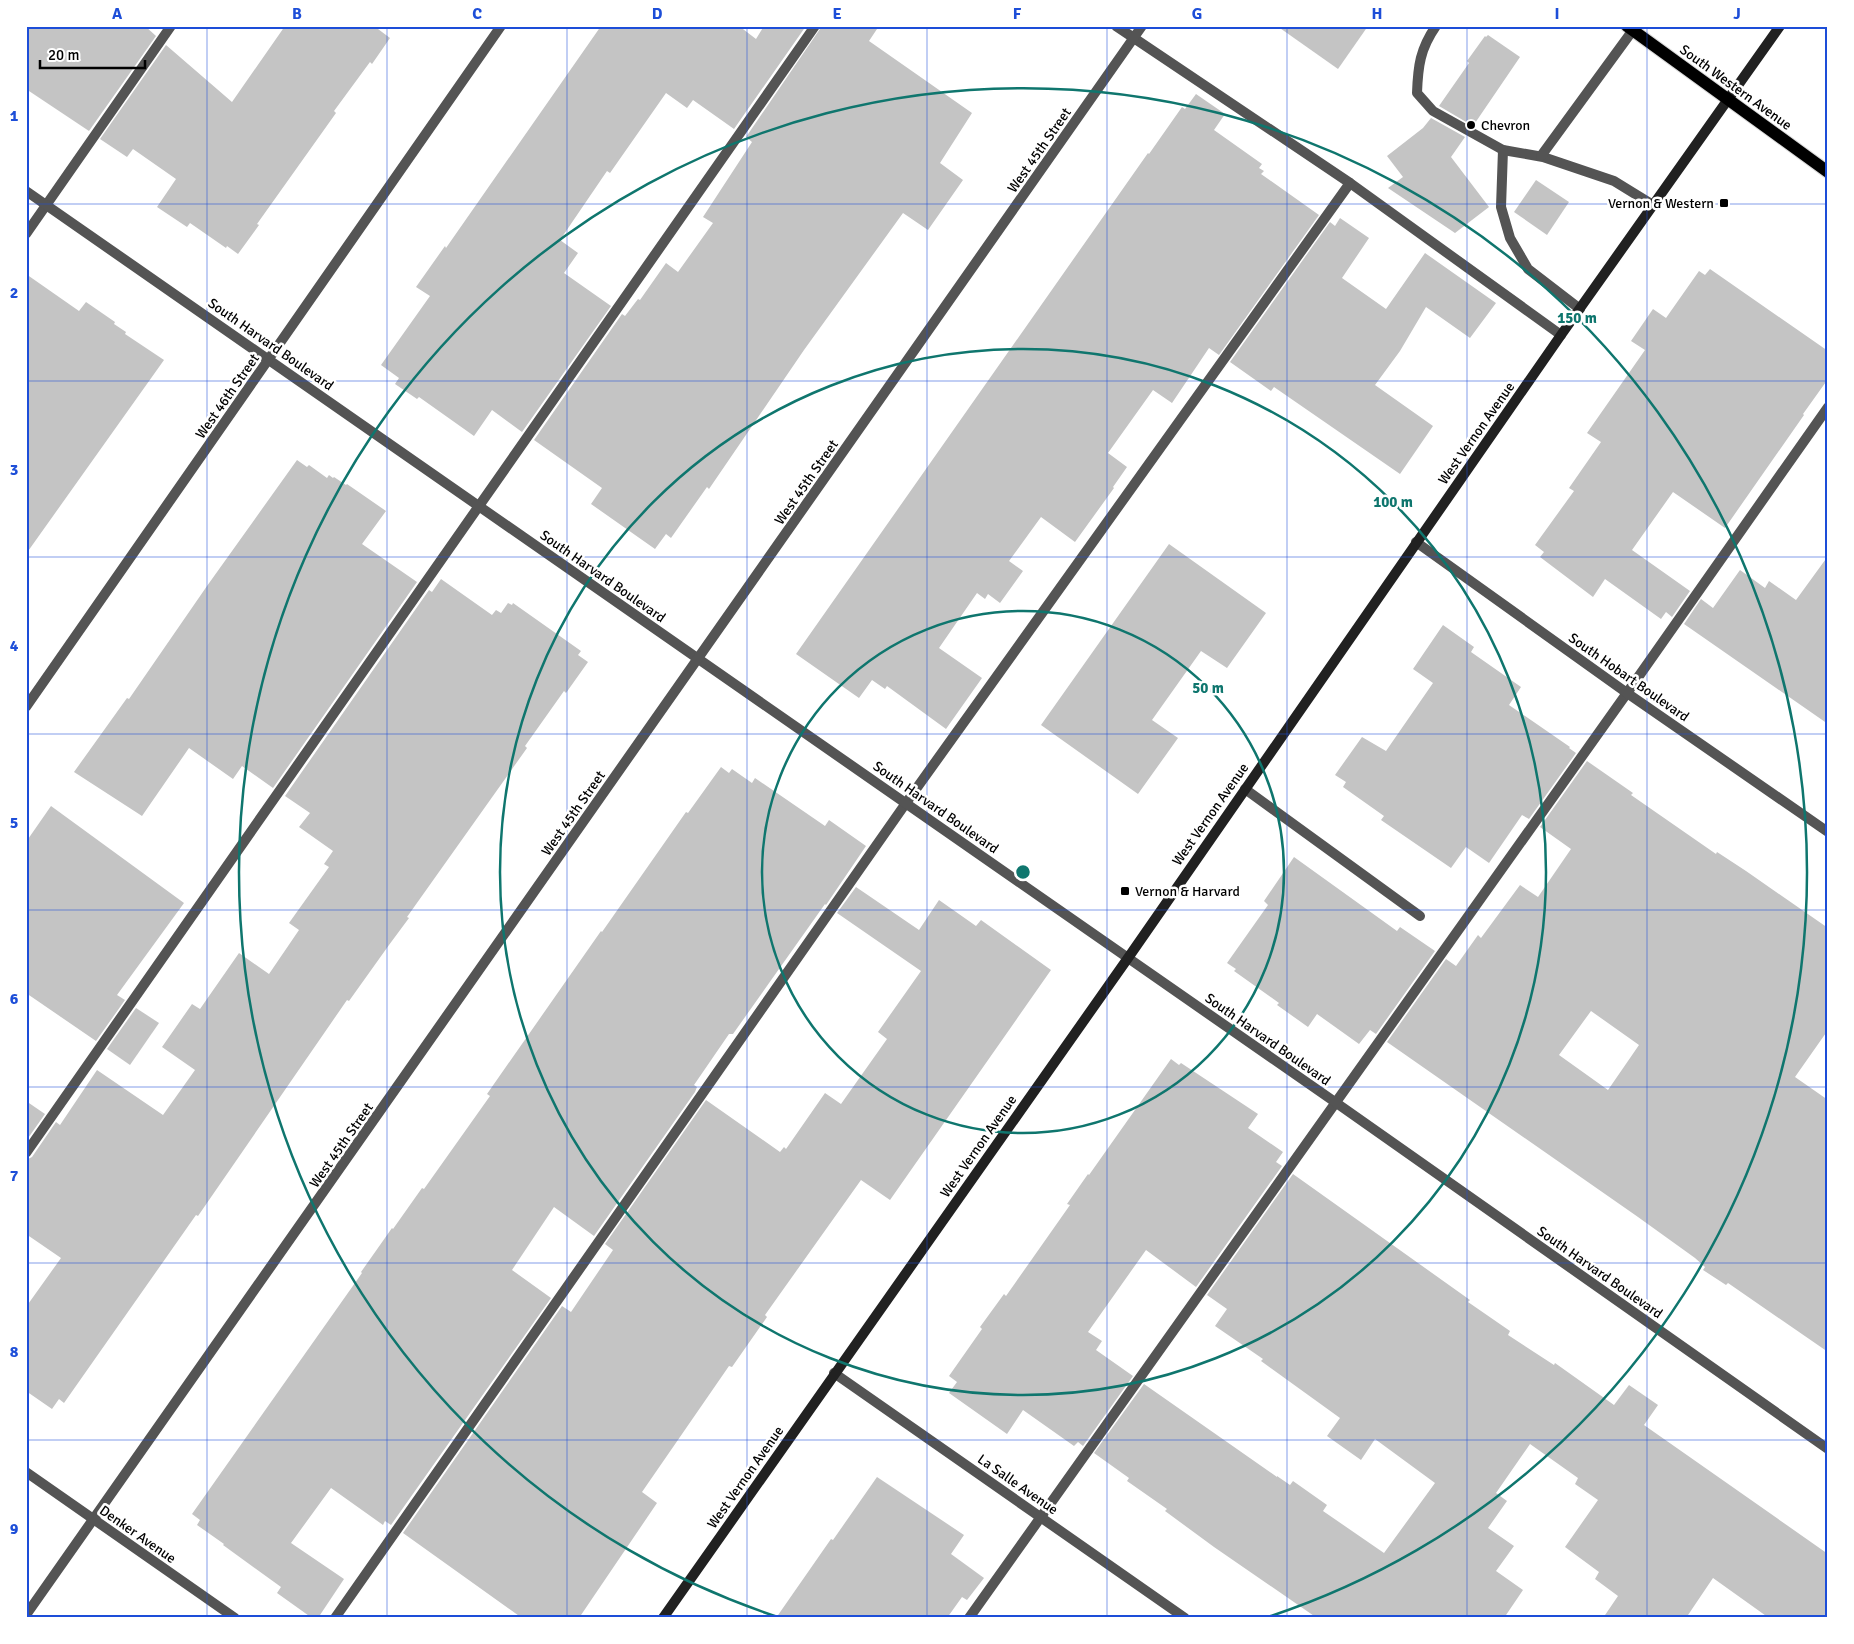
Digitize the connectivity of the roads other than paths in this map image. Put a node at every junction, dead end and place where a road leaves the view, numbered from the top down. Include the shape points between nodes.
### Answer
1 (171, 26) edge
2 (501, 26) edge
3 (815, 26) edge
4 (1116, 26) edge
5 (1142, 26) edge
6 (1436, 26) edge
7 (1780, 26) edge
8 (1630, 28) edge
9 (1134, 38) junction
10 (1728, 100) junction
11 (1503, 150) junction
12 (1542, 156) junction
13 (1828, 172) edge
14 (1350, 183) junction
15 (26, 191) edge
16 (47, 205) junction
17 (1653, 205) junction
18 (26, 234) edge
19 (1580, 309) junction
20 (1561, 335) junction
21 (270, 360) junction
22 (1828, 407) edge
23 (479, 506) junction
24 (1416, 542) junction
25 (698, 659) junction
26 (1627, 694) junction
27 (26, 707) edge
28 (1244, 789) junction
29 (906, 803) junction
30 (1828, 832) edge
31 (1420, 916) dead end
32 (1128, 958) junction
33 (1335, 1102) junction
34 (26, 1152) edge
35 (834, 1373) junction
36 (1828, 1449) edge
37 (26, 1472) edge
38 (1042, 1517) junction
39 (94, 1520) junction
40 (26, 1615) edge
41 (235, 1618) edge
42 (336, 1618) edge
43 (663, 1618) edge
44 (969, 1618) edge
45 (1185, 1618) edge

1 - 16 street
2 - 21 street, West 46th Street
3 - 23 street
4 - 9 street
5 - 9 street, West 45th Street
6 - 11 street via 1418,62 1417,93 1433,111
7 - 10 main road, West Vernon Avenue
8 - 10 main road, South Western Avenue
8 - 12 street
9 - 14 street
9 - 25 street, West 45th Street
10 - 13 main road, South Western Avenue
10 - 17 main road, West Vernon Avenue
11 - 12 street
11 - 19 street via 1501,207 1510,238 1528,269
12 - 17 street via 1614,181
14 - 20 street
14 - 29 street
15 - 16 street, South Harvard Boulevard
16 - 18 street
16 - 21 street, South Harvard Boulevard
17 - 19 main road, West Vernon Avenue
19 - 20 main road, West Vernon Avenue
20 - 24 main road, West Vernon Avenue
21 - 23 street, South Harvard Boulevard
21 - 27 street, West 46th Street
22 - 26 street
23 - 25 street, South Harvard Boulevard
23 - 34 street
24 - 26 street, South Hobart Boulevard
24 - 28 main road, West Vernon Avenue
25 - 29 street, South Harvard Boulevard
25 - 39 street, West 45th Street
26 - 30 street, South Hobart Boulevard
26 - 33 street
28 - 31 street
28 - 32 main road, West Vernon Avenue
29 - 32 street, South Harvard Boulevard
29 - 42 street
32 - 33 street, South Harvard Boulevard
32 - 35 main road, West Vernon Avenue
33 - 36 street, South Harvard Boulevard
33 - 38 street
35 - 38 street, La Salle Avenue
35 - 43 main road, West Vernon Avenue
37 - 39 street, Denker Avenue
38 - 44 street
38 - 45 street, La Salle Avenue
39 - 40 street, West 45th Street
39 - 41 street, Denker Avenue

